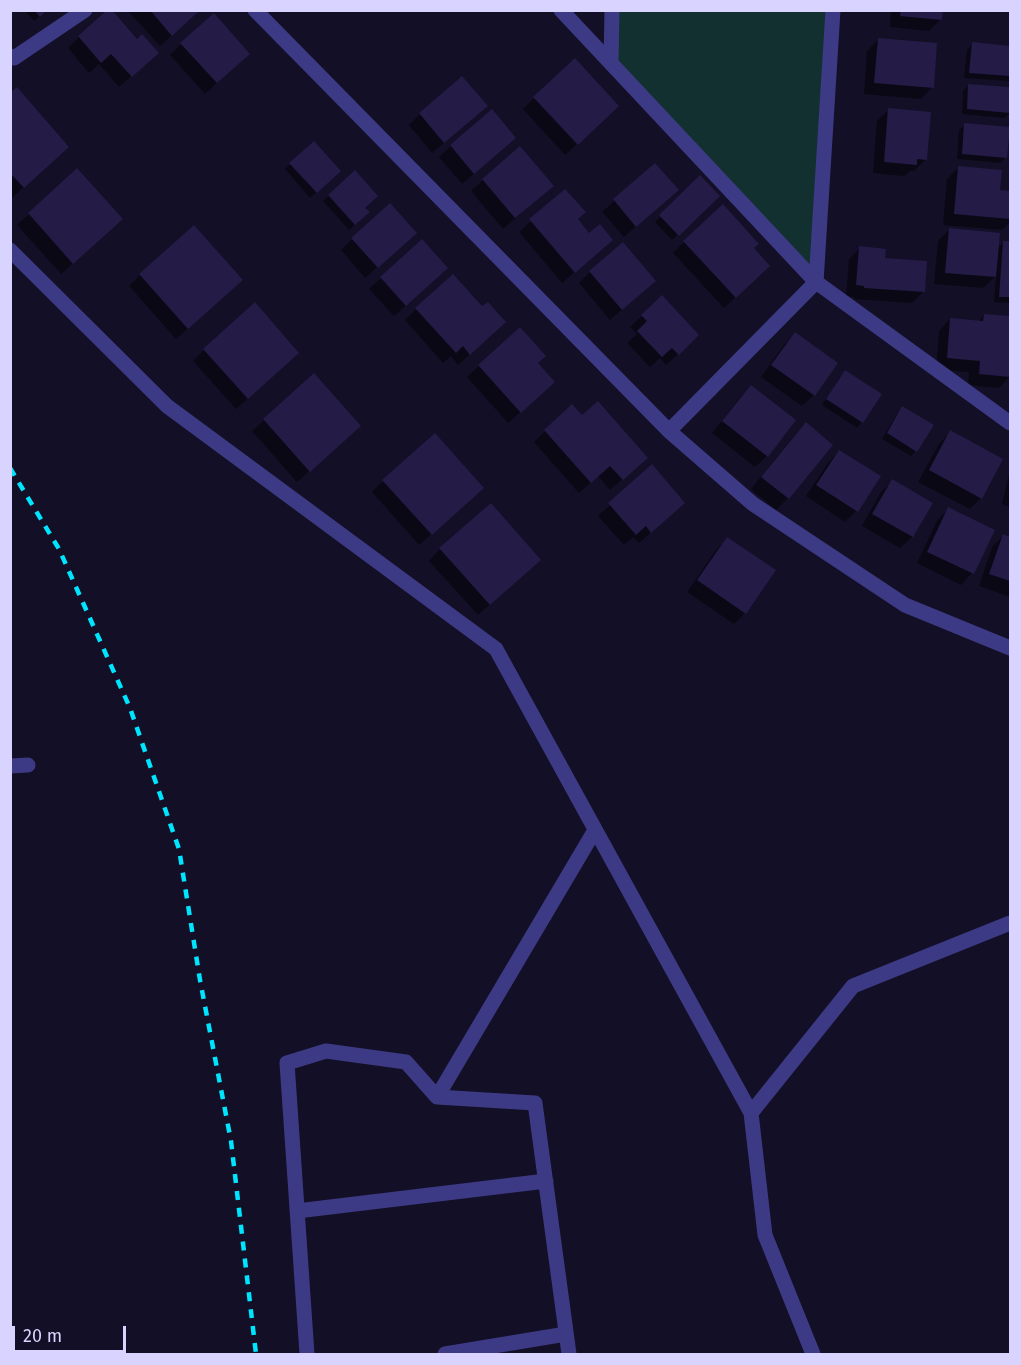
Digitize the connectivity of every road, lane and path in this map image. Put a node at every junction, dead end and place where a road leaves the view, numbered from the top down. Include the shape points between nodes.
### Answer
1 (85, 10) edge
2 (255, 10) edge
3 (561, 10) edge
4 (612, 10) edge
5 (833, 10) edge
6 (10, 56) edge
7 (611, 63) junction
8 (10, 250) edge
9 (816, 282) junction
10 (1011, 423) edge
11 (669, 431) junction
12 (1011, 648) edge
13 (28, 765) dead end
14 (10, 766) edge
15 (595, 830) junction
16 (1011, 923) edge
17 (437, 1097) junction
18 (751, 1113) junction
19 (546, 1181) junction
20 (297, 1211) junction
21 (566, 1334) junction
22 (307, 1354) edge
23 (445, 1354) edge
24 (569, 1354) edge
25 (813, 1354) edge

1 - 6 street via 14,58
2 - 11 street
3 - 7 street
4 - 7 street
5 - 9 street
7 - 9 street
8 - 15 street via 167,406 496,649
9 - 10 street
9 - 11 street
11 - 12 street via 753,504 905,606
13 - 14 street
15 - 17 street
15 - 18 street
16 - 18 street via 853,986
17 - 19 street via 535,1103
17 - 20 street via 406,1062 326,1051 287,1063
18 - 25 street via 765,1235
19 - 20 street
19 - 21 street
20 - 22 street
21 - 23 street
21 - 24 street

